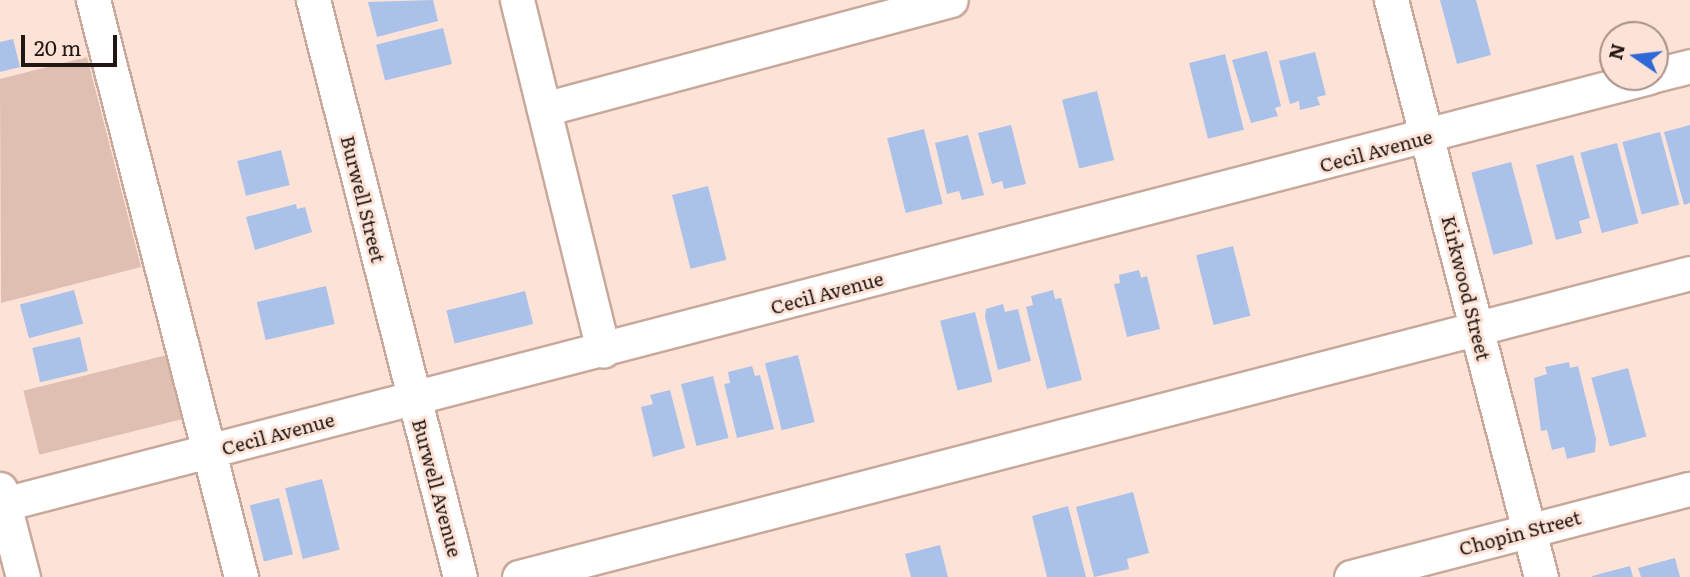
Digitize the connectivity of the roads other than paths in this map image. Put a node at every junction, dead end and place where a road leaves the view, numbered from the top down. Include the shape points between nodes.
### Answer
1 (93, 0) edge
2 (313, 0) edge
3 (517, 0) edge
4 (951, 0) edge
5 (1391, 0) edge
6 (1690, 66) edge
7 (1669, 71) edge
8 (1599, 91) edge
9 (544, 108) junction
10 (1427, 138) junction
11 (1690, 273) edge
12 (1476, 328) junction
13 (603, 351) junction
14 (414, 399) junction
15 (209, 453) junction
16 (1690, 489) edge
17 (2, 497) edge
18 (1529, 531) junction
19 (23, 577) edge
20 (241, 577) edge
21 (460, 577) edge
22 (519, 577) edge
23 (1351, 577) edge
24 (1541, 577) edge

1 - 15 street
2 - 14 street, Burwell Street
3 - 9 street
4 - 9 street
5 - 10 street, Kirkwood Street
6 - 7 street
8 - 10 street, Cecil Avenue
9 - 13 street
10 - 12 street, Kirkwood Street
10 - 13 street, Cecil Avenue
11 - 12 street
12 - 18 street, Kirkwood Street
12 - 22 street
13 - 14 street, Cecil Avenue
14 - 15 street, Cecil Avenue
14 - 21 street, Burwell Avenue
15 - 17 street, Cecil Avenue
15 - 20 street
16 - 18 street, Chopin Street
17 - 19 street
18 - 23 street, Chopin Street
18 - 24 street, Kirkwood Street

